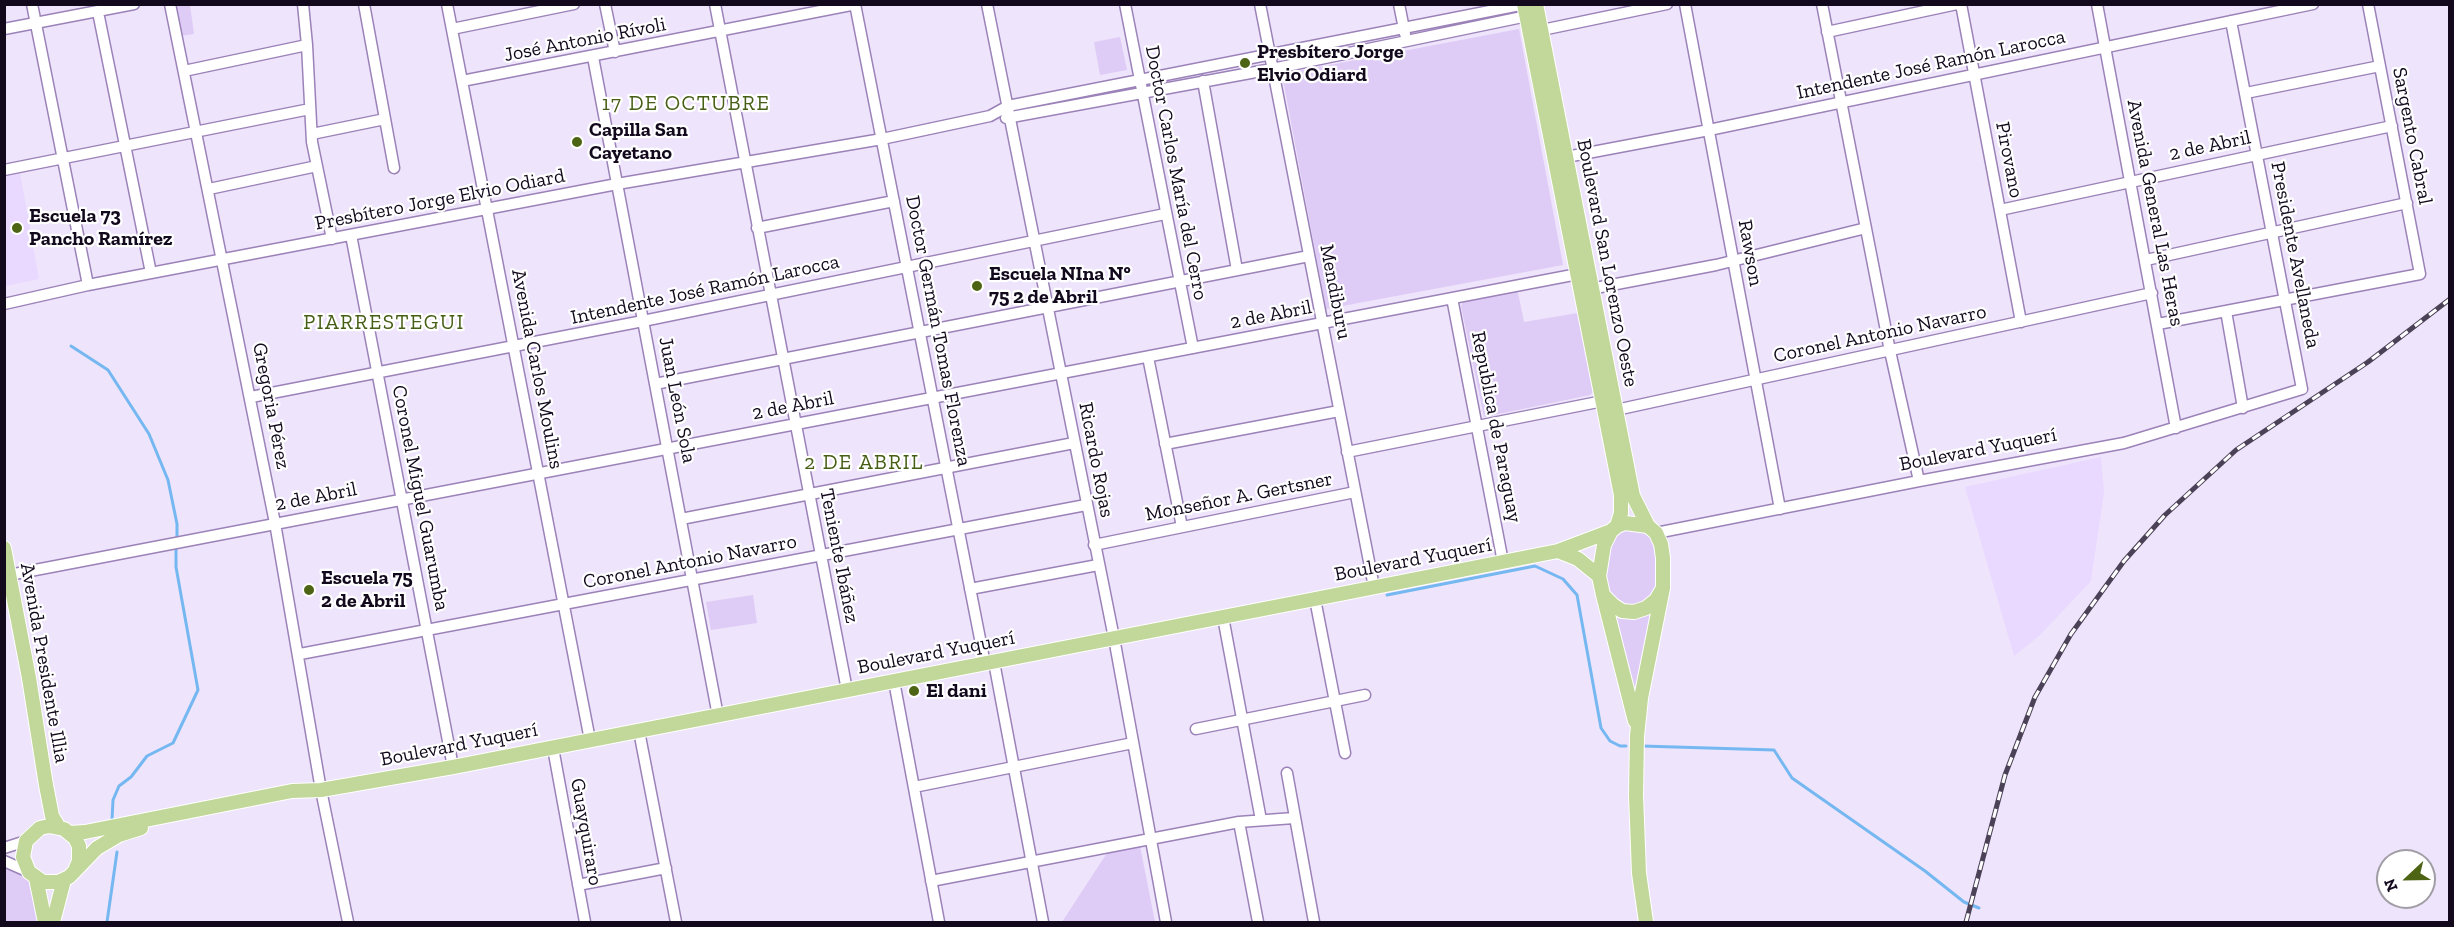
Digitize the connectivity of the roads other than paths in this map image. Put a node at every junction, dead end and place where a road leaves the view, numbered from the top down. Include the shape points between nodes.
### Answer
1 (32, 4) edge
2 (134, 4) edge
3 (171, 4) edge
4 (303, 4) edge
5 (364, 4) edge
6 (447, 4) edge
7 (574, 4) edge
8 (605, 4) edge
9 (715, 4) edge
10 (855, 4) edge
11 (987, 4) edge
12 (1125, 4) edge
13 (1260, 4) edge
14 (1399, 4) edge
15 (1667, 4) edge
16 (1685, 4) edge
17 (1822, 4) edge
18 (1959, 4) edge
19 (2097, 4) edge
20 (2313, 4) edge
21 (2368, 4) edge
22 (1529, 8) edge
23 (1631, 8) edge
24 (98, 12) junction
25 (2231, 21) junction
26 (36, 23) junction
27 (1404, 28) junction
28 (4, 29) edge
29 (452, 29) junction
30 (1542, 30) junction
31 (720, 32) junction
32 (1827, 32) junction
33 (1406, 40) junction
34 (307, 45) junction
35 (2106, 48) junction
36 (615, 52) junction
37 (1270, 55) junction
38 (593, 57) junction
39 (2380, 66) junction
40 (1272, 69) junction
41 (184, 71) junction
42 (1974, 74) junction
43 (1140, 80) junction
44 (462, 81) junction
45 (1203, 81) junction
46 (1142, 92) junction
47 (2246, 93) junction
48 (1841, 102) junction
49 (1008, 106) junction
50 (310, 109) junction
51 (990, 117) junction
52 (385, 119) junction
53 (1011, 119) junction
54 (2392, 126) junction
55 (1709, 130) junction
56 (197, 131) junction
57 (312, 134) junction
58 (882, 139) junction
59 (125, 146) junction
60 (2258, 154) junction
61 (63, 158) junction
62 (1560, 158) junction
63 (746, 163) junction
64 (317, 166) junction
65 (394, 168) dead end
66 (4, 170) edge
67 (2131, 182) junction
68 (617, 184) junction
69 (209, 189) junction
70 (894, 201) junction
71 (2407, 203) junction
72 (488, 209) junction
73 (2000, 210) junction
74 (1165, 214) junction
75 (757, 228) junction
76 (1866, 228) junction
77 (2272, 231) junction
78 (351, 236) junction
79 (332, 239) junction
80 (1035, 243) junction
81 (1309, 256) junction
82 (223, 259) junction
83 (1734, 260) junction
84 (2146, 260) junction
85 (907, 267) junction
86 (1237, 270) junction
87 (151, 273) junction
88 (1583, 273) junction
89 (1179, 281) junction
90 (88, 285) junction
91 (1587, 290) junction
92 (2152, 293) junction
93 (770, 295) junction
94 (1452, 298) junction
95 (2285, 300) junction
96 (4, 304) edge
97 (1047, 307) junction
98 (2226, 311) junction
99 (643, 321) junction
100 (2020, 322) junction
101 (1322, 323) junction
102 (2158, 324) junction
103 (920, 332) junction
104 (514, 346) junction
105 (1193, 348) junction
106 (1890, 351) junction
107 (1148, 357) junction
108 (783, 359) junction
109 (378, 373) junction
110 (1060, 374) junction
111 (1755, 380) junction
112 (655, 384) junction
113 (2302, 389) joint
114 (251, 397) junction
115 (933, 398) junction
116 (1603, 401) junction
117 (2243, 408) junction
118 (1616, 410) junction
119 (1339, 411) junction
120 (796, 424) junction
121 (1477, 426) junction
122 (2176, 428) junction
123 (1074, 442) junction
124 (1165, 444) junction
125 (668, 449) junction
126 (1347, 452) junction
127 (946, 468) junction
128 (538, 473) junction
129 (1919, 480) junction
130 (1355, 492) junction
131 (809, 494) junction
132 (402, 499) junction
133 (1086, 505) junction
134 (1780, 509) junction
135 (681, 519) junction
136 (275, 523) junction
137 (1182, 527) junction
138 (958, 529) junction
139 (1614, 529) junction
140 (1652, 530) junction
141 (1094, 544) junction
142 (4, 548) edge
143 (1558, 551) junction
144 (821, 555) junction
145 (1503, 562) junction
146 (1098, 565) junction
147 (7, 575) edge
148 (1599, 576) junction
149 (693, 580) junction
150 (1374, 587) junction
151 (1663, 588) junction
152 (970, 589) junction
153 (1603, 595) junction
154 (1315, 600) junction
155 (564, 604) junction
156 (1223, 617) junction
157 (426, 630) junction
158 (1113, 638) junction
159 (300, 654) junction
160 (989, 663) junction
161 (894, 681) junction
162 (847, 690) junction
163 (1365, 695) dead end
164 (1335, 701) junction
165 (718, 716) junction
166 (1243, 719) junction
167 (1196, 729) dead end
168 (639, 731) junction
169 (1637, 736) junction
170 (590, 740) junction
171 (1133, 742) junction
172 (553, 748) junction
173 (1345, 753) dead end
174 (1014, 766) junction
175 (453, 767) junction
176 (1287, 773) dead end
177 (46, 785) junction
178 (914, 786) junction
179 (321, 790) junction
180 (1294, 818) junction
181 (1261, 820) junction
182 (1239, 822) junction
183 (40, 828) junction
184 (64, 829) junction
185 (1150, 838) junction
186 (26, 841) junction
187 (4, 848) edge
188 (4, 861) edge
189 (1031, 861) junction
190 (76, 868) junction
191 (666, 868) junction
192 (33, 875) junction
193 (64, 880) junction
194 (932, 881) junction
195 (578, 885) junction
196 (45, 922) edge
197 (53, 922) edge
198 (348, 922) edge
199 (585, 922) edge
200 (676, 922) edge
201 (939, 922) edge
202 (1043, 922) edge
203 (1166, 922) edge
204 (1258, 922) edge
205 (1314, 922) edge
206 (1646, 922) edge

1 - 26 street
2 - 24 street
3 - 41 street, Gregoria Pérez
4 - 34 street
5 - 52 street
6 - 29 street, Avenida Carlos Moulins
7 - 29 street
8 - 36 street
9 - 31 street, Teniente Ibáñez
10 - 31 street, José Antonio Rívoli
10 - 58 street, Doctor Germán Tomas Florenza
11 - 49 street, Ricardo Rojas
12 - 43 street, Doctor Carlos María del Cerro
13 - 37 street, Mendiburu
14 - 27 street
15 - 23 street
16 - 55 street, Rawson
17 - 32 street
18 - 32 street
18 - 42 street, Pirovano
19 - 35 street, Avenida General Las Heras
20 - 25 street, Intendente José Ramón Larocca
21 - 39 street, Sargento Cabral
22 - 27 street, Presbítero Jorge Elvio Odiard
22 - 30 main road, Boulevard San Lorenzo Oeste
22 - 33 street, Presbítero Jorge Elvio Odiard
22 - 62 main road, Boulevard San Lorenzo Oeste
23 - 30 street
24 - 26 street
24 - 59 street
25 - 35 street, Intendente José Ramón Larocca
25 - 47 street, Presidente Avellaneda
26 - 28 street
26 - 61 street
27 - 33 street
27 - 37 street, Presbítero Jorge Elvio Odiard
29 - 44 street, Avenida Carlos Moulins
30 - 62 main road, Boulevard San Lorenzo Oeste
31 - 36 street, José Antonio Rívoli
31 - 63 street, Teniente Ibáñez
32 - 48 street
33 - 40 street, Presbítero Jorge Elvio Odiard
34 - 41 street
34 - 50 street
35 - 42 street, Intendente José Ramón Larocca
35 - 67 street, Avenida General Las Heras
36 - 38 street, José Antonio Rívoli
37 - 40 street, Mendiburu
37 - 43 street, Presbítero Jorge Elvio Odiard
38 - 44 street, José Antonio Rívoli
38 - 68 street, Juan León Sola
39 - 47 street
39 - 54 street, Sargento Cabral
40 - 45 street, Presbítero Jorge Elvio Odiard
40 - 81 street, Mendiburu
41 - 56 street, Gregoria Pérez
42 - 48 street, Intendente José Ramón Larocca
42 - 73 street, Pirovano
43 - 46 street, Doctor Carlos María del Cerro
43 - 49 street, Presbítero Jorge Elvio Odiard
44 - 72 street, Avenida Carlos Moulins
45 - 46 street, Presbítero Jorge Elvio Odiard
45 - 86 street
46 - 53 street, Presbítero Jorge Elvio Odiard
46 - 74 street, Doctor Carlos María del Cerro
47 - 60 street, Presidente Avellaneda
48 - 55 street, Intendente José Ramón Larocca
48 - 76 street
49 - 51 street, Presbítero Jorge Elvio Odiard
49 - 53 street, Ricardo Rojas
50 - 56 street
50 - 57 street
51 - 53 street, Presbítero Jorge Elvio Odiard
51 - 58 street, Presbítero Jorge Elvio Odiard
52 - 57 street
52 - 65 street
53 - 80 street, Ricardo Rojas
54 - 60 street, 2 de Abril
54 - 71 street, Sargento Cabral
55 - 62 street, Intendente José Ramón Larocca
55 - 83 street, Rawson
56 - 59 street
56 - 69 street, Gregoria Pérez
57 - 64 street
58 - 63 street, Presbítero Jorge Elvio Odiard
58 - 70 street, Doctor Germán Tomas Florenza
59 - 61 street
59 - 87 street
60 - 67 street, 2 de Abril
60 - 77 street, Presidente Avellaneda
61 - 66 street
61 - 90 street
62 - 88 main road, Boulevard San Lorenzo Oeste
63 - 68 street, Presbítero Jorge Elvio Odiard
63 - 75 street, Teniente Ibáñez
64 - 69 street
64 - 79 street
67 - 73 street, 2 de Abril
67 - 84 street, Avenida General Las Heras
68 - 72 street, Presbítero Jorge Elvio Odiard
68 - 99 street, Juan León Sola
69 - 82 street, Gregoria Pérez
70 - 75 street
70 - 85 street, Doctor Germán Tomas Florenza
71 - 77 street
71 - 95 street, Sargento Cabral via 2420,274
72 - 78 street, Presbítero Jorge Elvio Odiard
72 - 104 street, Avenida Carlos Moulins
73 - 100 street, Pirovano
74 - 80 street, Intendente José Ramón Larocca
74 - 89 street, Doctor Carlos María del Cerro
75 - 93 street, Teniente Ibáñez
76 - 83 street
76 - 106 street
77 - 84 street
77 - 95 street, Presidente Avellaneda
78 - 79 street, Presbítero Jorge Elvio Odiard
78 - 109 street, Coronel Miguel Guarumba
79 - 82 street, Presbítero Jorge Elvio Odiard
80 - 85 street, Intendente José Ramón Larocca
80 - 97 street, Ricardo Rojas
81 - 86 street
81 - 101 street, Mendiburu
82 - 87 street, Presbítero Jorge Elvio Odiard
82 - 114 street, Gregoria Pérez
83 - 91 street
83 - 111 street, Rawson
84 - 92 street, Avenida General Las Heras
85 - 93 street, Intendente José Ramón Larocca
85 - 103 street, Doctor Germán Tomas Florenza
86 - 89 street
87 - 90 street, Presbítero Jorge Elvio Odiard
88 - 91 main road, Boulevard San Lorenzo Oeste
88 - 94 street, 2 de Abril
89 - 97 street
89 - 105 street, Doctor Carlos María del Cerro
90 - 96 street, Presbítero Jorge Elvio Odiard
91 - 116 main road, Boulevard San Lorenzo Oeste
91 - 118 main road, Boulevard San Lorenzo Oeste
92 - 100 street, Coronel Antonio Navarro
92 - 102 street, Avenida General Las Heras
93 - 99 street, Intendente José Ramón Larocca
93 - 108 street, Teniente Ibáñez
94 - 101 street, 2 de Abril
94 - 121 street, Republica de Paraguay
95 - 98 street
95 - 113 street, Presidente Avellaneda
97 - 103 street
97 - 110 street, Ricardo Rojas
98 - 102 street
98 - 117 street
99 - 104 street, Intendente José Ramón Larocca
99 - 112 street, Juan León Sola
100 - 106 street, Coronel Antonio Navarro
101 - 105 street, 2 de Abril
101 - 119 street, Mendiburu
102 - 122 street, Avenida General Las Heras
103 - 108 street
103 - 115 street, Doctor Germán Tomas Florenza
104 - 109 street, Intendente José Ramón Larocca
104 - 128 street, Avenida Carlos Moulins
105 - 107 street, 2 de Abril
106 - 111 street, Coronel Antonio Navarro
106 - 129 street
107 - 110 street, 2 de Abril
107 - 124 street
108 - 112 street
108 - 120 street, Teniente Ibáñez
109 - 114 street, Intendente José Ramón Larocca
109 - 132 street, Coronel Miguel Guarumba
110 - 115 street, 2 de Abril
110 - 123 street, Ricardo Rojas
111 - 118 street, Coronel Antonio Navarro
111 - 134 street, Rawson
112 - 125 street, Juan León Sola
113 - 117 street, Boulevard Yuquerí
114 - 136 street, Gregoria Pérez
115 - 120 street, 2 de Abril
115 - 127 street, Doctor Germán Tomas Florenza
116 - 121 street
116 - 139 main road, Boulevard San Lorenzo Oeste via 1621,495 1621,513
117 - 122 street, Boulevard Yuquerí
118 - 140 main road, Boulevard San Lorenzo Oeste via 1633,495
119 - 124 street
119 - 126 street, Mendiburu
120 - 125 street, 2 de Abril
120 - 131 street, Teniente Ibáñez
121 - 126 street
121 - 145 street, Republica de Paraguay
122 - 129 street, Boulevard Yuquerí via 2124,443
123 - 127 street
123 - 133 street, Ricardo Rojas
124 - 137 street
125 - 128 street, 2 de Abril
125 - 135 street, Juan León Sola
126 - 130 street, Mendiburu
127 - 131 street
127 - 138 street, Doctor Germán Tomas Florenza
128 - 132 street, 2 de Abril
128 - 155 street, Avenida Carlos Moulins
129 - 134 street, Boulevard Yuquerí
130 - 137 street, Monseñor A. Gertsner
130 - 150 street, Mendiburu
131 - 135 street
131 - 144 street, Teniente Ibáñez
132 - 136 street, 2 de Abril
132 - 157 street, Coronel Miguel Guarumba
133 - 138 street, Coronel Antonio Navarro
133 - 141 street, Ricardo Rojas
134 - 140 street, Boulevard Yuquerí
135 - 149 street, Juan León Sola
136 - 147 street, 2 de Abril
136 - 159 street, Gregoria Pérez
137 - 141 street, Monseñor A. Gertsner
138 - 144 street, Coronel Antonio Navarro
138 - 152 street, Doctor Germán Tomas Florenza
139 - 140 main road via 1633,523
139 - 143 main road, Boulevard Yuquerí
139 - 148 main road via 1601,556
140 - 151 main road via 1661,544
141 - 146 street, Ricardo Rojas
142 - 147 main road, Avenida Presidente Illia
143 - 145 main road, Boulevard Yuquerí
143 - 148 main road via 1578,559
144 - 149 street, Coronel Antonio Navarro
144 - 162 street, Teniente Ibáñez
145 - 150 main road, Boulevard Yuquerí
146 - 152 street
146 - 158 street, Ricardo Rojas
147 - 177 main road, Avenida Presidente Illia
148 - 153 main road
149 - 155 street, Coronel Antonio Navarro
149 - 165 street, Juan León Sola
150 - 154 main road, Boulevard Yuquerí
151 - 153 main road via 1651,604 1634,612 1622,611
151 - 169 main road
152 - 160 street, Doctor Germán Tomas Florenza
153 - 169 main road
154 - 156 main road, Boulevard Yuquerí
154 - 164 street
155 - 157 street, Coronel Antonio Navarro
155 - 170 street, Avenida Carlos Moulins
156 - 158 main road, Boulevard Yuquerí
156 - 166 street
157 - 159 street, Coronel Antonio Navarro
157 - 175 street, Coronel Miguel Guarumba
158 - 160 main road, Boulevard Yuquerí
158 - 171 street, Ricardo Rojas
159 - 179 street, Gregoria Pérez
160 - 161 main road, Boulevard Yuquerí
160 - 174 street, Doctor Germán Tomas Florenza
161 - 162 main road, Boulevard Yuquerí
161 - 178 street
162 - 165 main road, Boulevard Yuquerí
163 - 164 street
164 - 166 street
164 - 173 street
165 - 168 main road, Boulevard Yuquerí
166 - 167 street
166 - 181 street
168 - 170 main road, Boulevard Yuquerí
168 - 191 street
169 - 206 main road via 1639,873
170 - 172 main road, Boulevard Yuquerí
171 - 174 street
171 - 185 street, Ricardo Rojas
172 - 175 main road, Boulevard Yuquerí
172 - 195 street, Guayquiraro
174 - 178 street
174 - 189 street, Doctor Germán Tomas Florenza
175 - 179 main road, Boulevard Yuquerí
176 - 180 street
177 - 183 main road, Avenida Presidente Illia
177 - 184 main road, Avenida Presidente Illia via 52,816
178 - 194 street
179 - 184 main road, Boulevard Yuquerí via 292,791 85,832
179 - 190 main road, Boulevard Yuquerí via 291,801 118,835
179 - 198 street, Gregoria Pérez
180 - 181 street
180 - 205 street
181 - 182 street
182 - 185 street
182 - 204 street
183 - 184 main road
183 - 186 main road
184 - 190 main road, Avenida Presidente Illia via 79,846
185 - 189 street
185 - 203 street, Ricardo Rojas
186 - 187 street
186 - 192 main road via 23,857
188 - 192 street
189 - 194 street
189 - 202 street, Doctor Germán Tomas Florenza
190 - 193 main road
191 - 195 street
191 - 200 street
192 - 193 main road via 50,883
192 - 196 main road
193 - 197 main road
194 - 201 street
195 - 199 street, Guayquiraro

